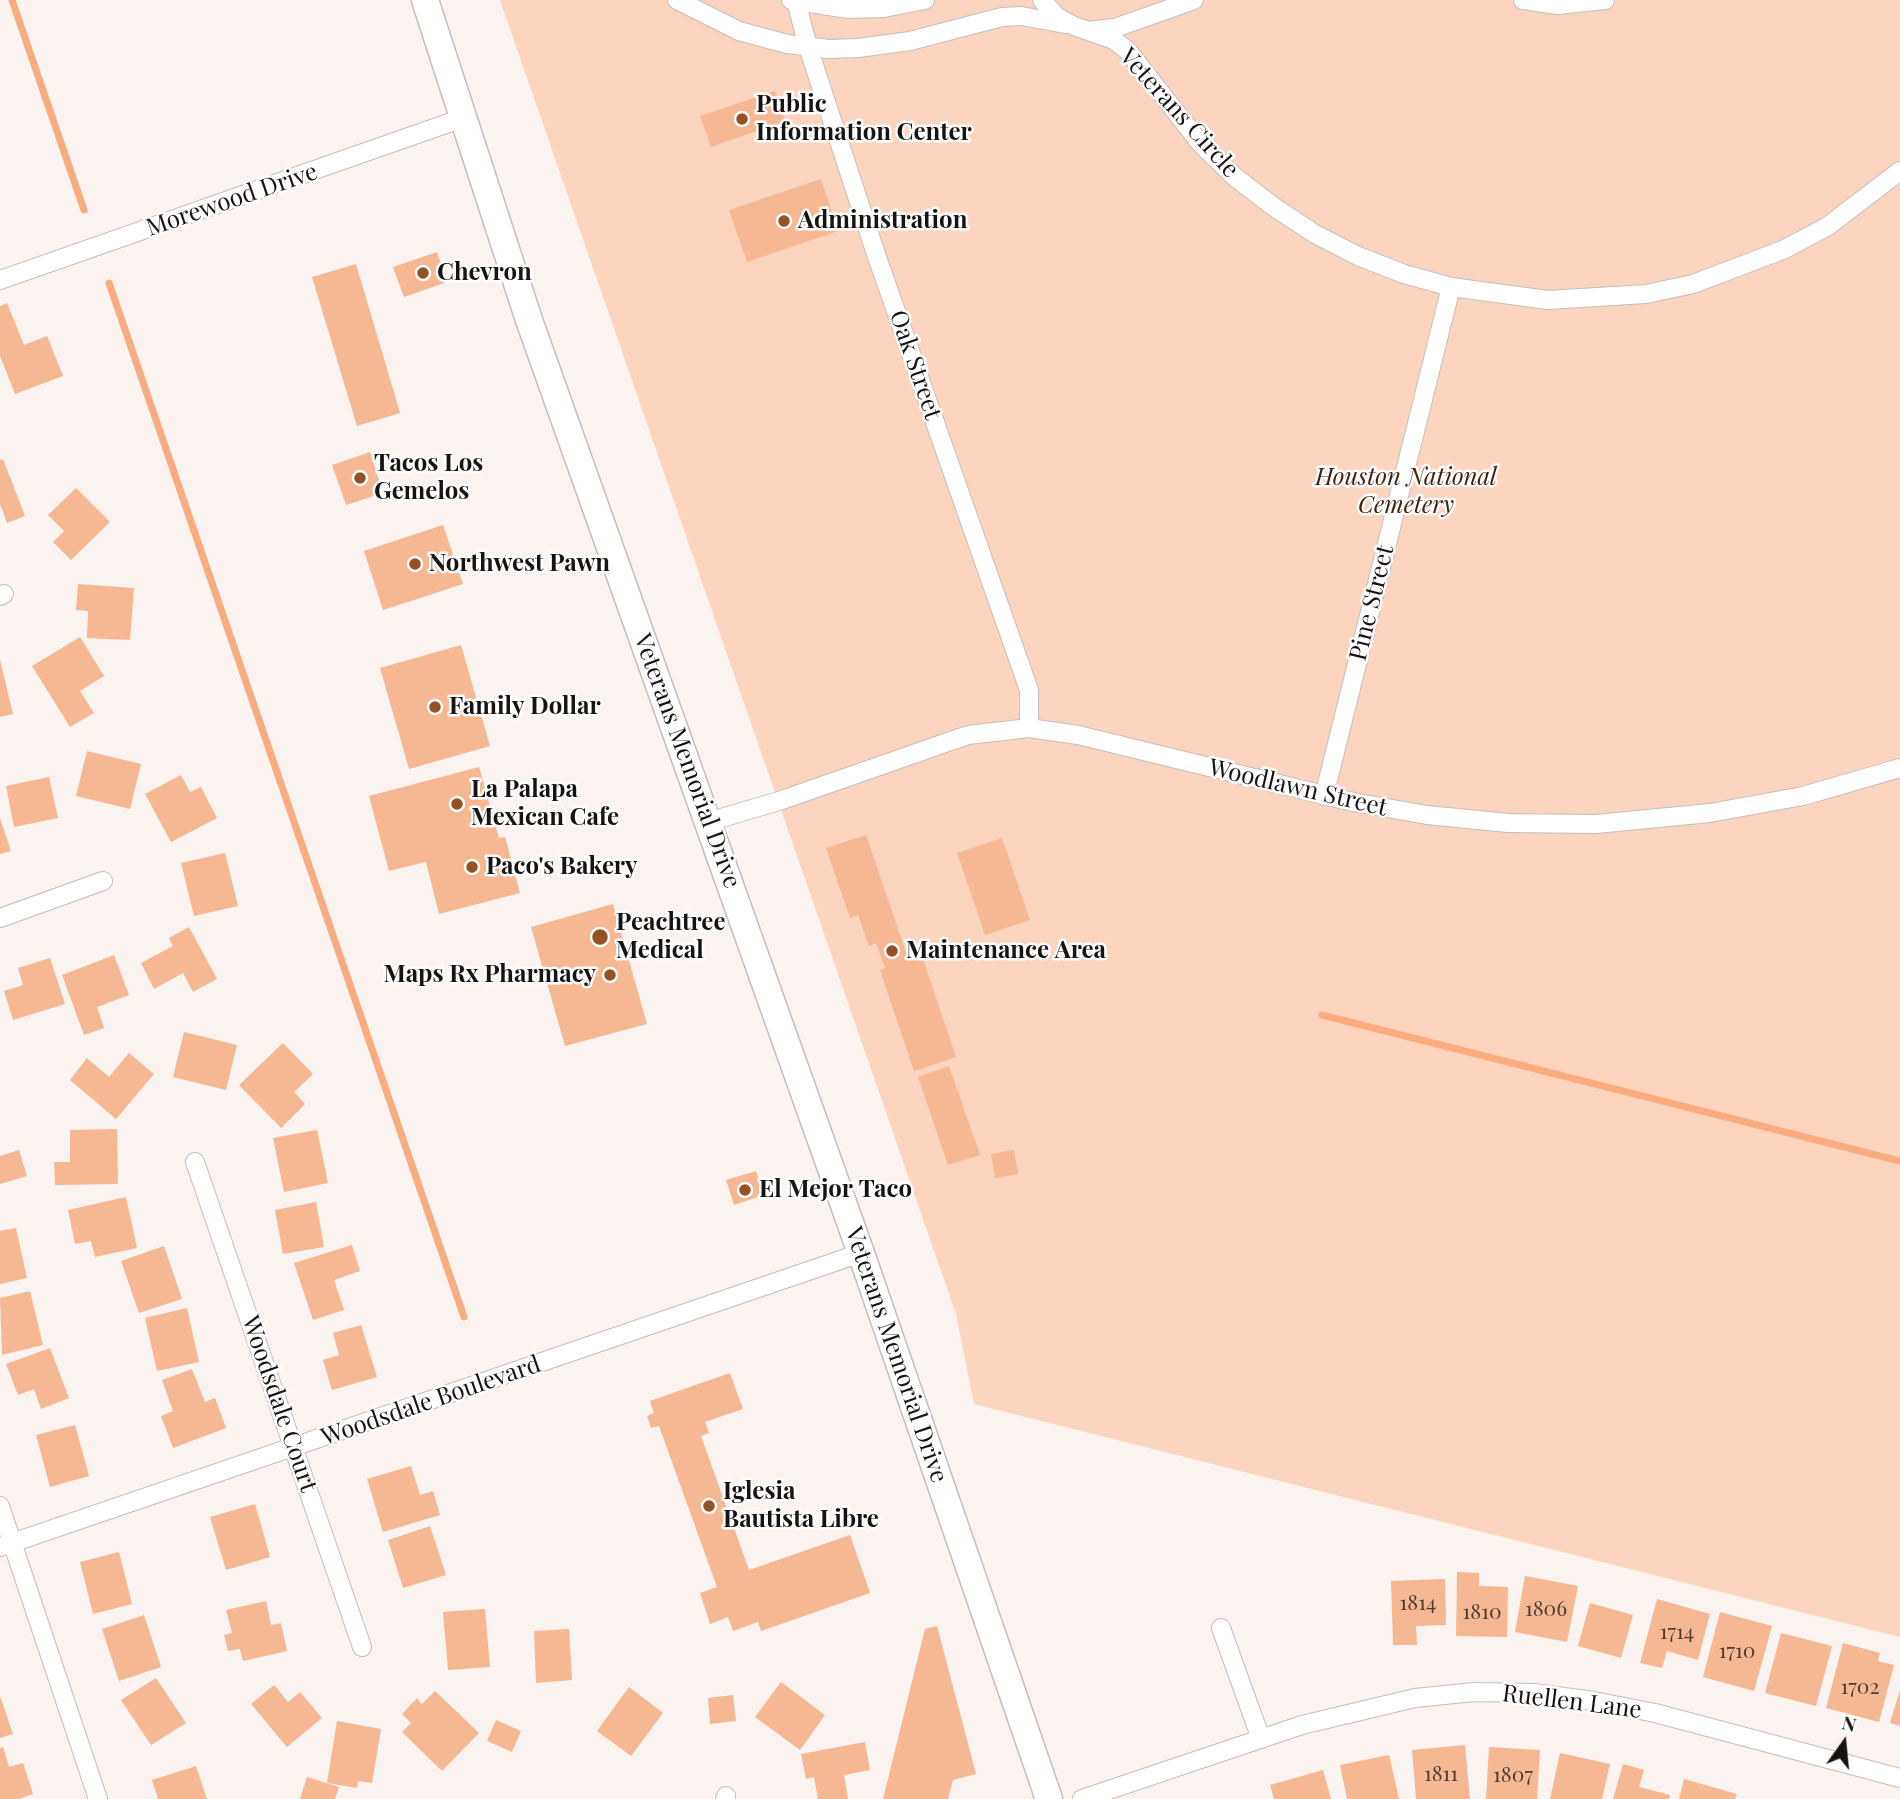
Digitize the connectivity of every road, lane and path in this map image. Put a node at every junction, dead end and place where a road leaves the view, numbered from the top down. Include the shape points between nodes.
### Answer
1 (425, 0) edge
2 (677, 0) edge
3 (925, 0) edge
4 (1042, 0) edge
5 (1194, 0) edge
6 (1523, 0) edge
7 (1605, 0) edge
8 (794, 1) edge
9 (1074, 26) junction
10 (1094, 30) junction
11 (808, 47) junction
12 (463, 118) junction
13 (1900, 171) edge
14 (0, 280) edge
15 (1451, 287) junction
16 (1029, 728) junction
17 (1900, 768) edge
18 (1324, 796) junction
19 (708, 822) junction
20 (103, 881) dead end
21 (0, 918) edge
22 (195, 1162) dead end
23 (861, 1253) junction
24 (294, 1448) junction
25 (0, 1506) edge
26 (7, 1545) edge
27 (1221, 1628) dead end
28 (362, 1647) dead end
29 (1261, 1739) junction
30 (1900, 1778) edge
31 (98, 1799) edge
32 (1049, 1799) edge
33 (1082, 1799) edge

1 - 12 main road, Veterans Memorial Drive
2 - 11 street via 738,31
3 - 8 street via 866,9
4 - 9 street, Veterans Circle via 1056,16
5 - 10 street via 1115,28
6 - 7 street via 1558,5
8 - 11 street, Oak Street
9 - 10 street, Veterans Circle
9 - 11 street via 1002,17 878,46
10 - 15 street, Veterans Circle via 1128,51 1200,143 1273,207 1358,256
11 - 16 street, Oak Street via 1029,690
12 - 14 street, Morewood Drive
12 - 19 main road, Veterans Memorial Drive via 529,320
13 - 15 street, Veterans Circle via 1868,198 1785,250 1693,284 1585,299 1499,296
15 - 18 street, Pine Street
16 - 18 street, Woodlawn Street via 1078,735
16 - 19 street, Woodlawn Street via 968,735
17 - 18 street, Woodlawn Street via 1761,805 1596,824 1468,820
19 - 23 main road, Veterans Memorial Drive
20 - 21 street
22 - 24 street, Woodsdale Court
23 - 24 street, Woodsdale Boulevard
23 - 32 main road, Veterans Memorial Drive
24 - 26 street, Woodsdale Boulevard
24 - 28 street, Woodsdale Court
25 - 26 street
26 - 31 street
27 - 29 street
29 - 30 street, Ruellen Lane via 1356,1710 1415,1698 1474,1692 1534,1693 1655,1713
29 - 33 street, Ruellen Lane

